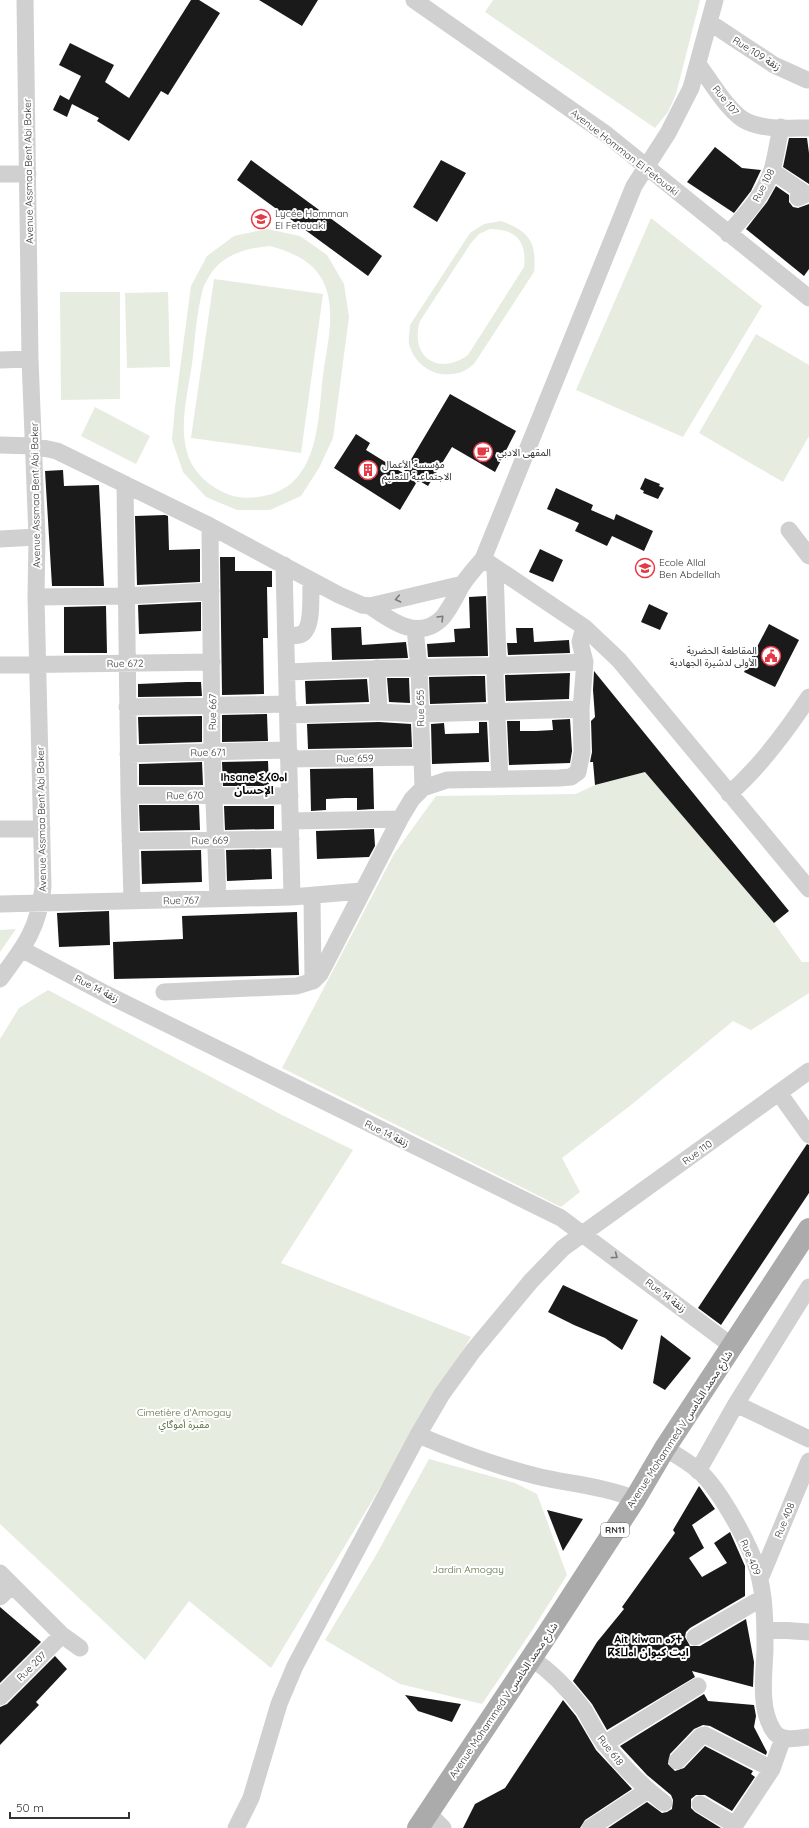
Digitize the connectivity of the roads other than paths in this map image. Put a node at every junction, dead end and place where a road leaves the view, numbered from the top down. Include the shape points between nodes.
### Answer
1 (25, 0) edge
2 (414, 0) edge
3 (715, 0) edge
4 (709, 22) junction
5 (698, 64) junction
6 (807, 84) edge
7 (781, 127) junction
8 (809, 128) edge
9 (646, 166) junction
10 (772, 171) junction
11 (0, 174) edge
12 (28, 174) junction
13 (804, 195) edge
14 (728, 234) junction
15 (807, 293) edge
16 (0, 360) edge
17 (30, 360) junction
18 (0, 445) edge
19 (34, 446) junction
20 (125, 484) junction
21 (210, 526) junction
22 (789, 530) dead end
23 (37, 537) junction
24 (0, 539) edge
25 (809, 556) edge
26 (489, 563) junction
27 (284, 565) junction
28 (311, 580) junction
29 (463, 584) junction
30 (211, 591) junction
31 (36, 596) junction
32 (126, 596) junction
33 (370, 606) junction
34 (584, 627) junction
35 (415, 629) junction
36 (286, 636) junction
37 (127, 662) junction
38 (212, 662) junction
39 (585, 662) junction
40 (39, 664) junction
41 (0, 665) edge
42 (496, 666) junction
43 (419, 667) junction
44 (377, 668) junction
45 (287, 672) junction
46 (809, 697) edge
47 (212, 706) junction
48 (127, 707) junction
49 (288, 709) junction
50 (581, 709) junction
51 (498, 711) junction
52 (379, 712) junction
53 (421, 714) junction
54 (212, 752) junction
55 (128, 754) junction
56 (289, 755) junction
57 (421, 757) junction
58 (500, 779) junction
59 (423, 788) junction
60 (214, 794) junction
61 (729, 794) junction
62 (129, 795) junction
63 (290, 796) junction
64 (400, 819) junction
65 (290, 822) junction
66 (0, 829) edge
67 (42, 829) junction
68 (291, 839) junction
69 (215, 840) junction
70 (130, 841) junction
71 (809, 889) edge
72 (361, 891) junction
73 (312, 896) junction
74 (292, 897) junction
75 (218, 899) junction
76 (132, 900) junction
77 (0, 904) edge
78 (42, 904) junction
79 (22, 950) junction
80 (0, 979) edge
81 (313, 981) junction
82 (164, 992) dead end
83 (809, 1070) edge
84 (779, 1093) junction
85 (809, 1135) edge
86 (809, 1229) edge
87 (583, 1233) junction
88 (809, 1288) edge
89 (732, 1346) junction
90 (736, 1404) junction
91 (418, 1435) junction
92 (809, 1439) edge
93 (665, 1448) junction
94 (809, 1461) edge
95 (698, 1471) junction
96 (802, 1497) edge
97 (635, 1499) junction
98 (6, 1579) edge
99 (760, 1580) junction
100 (0, 1597) edge
101 (762, 1598) junction
102 (765, 1629) junction
103 (809, 1632) edge
104 (62, 1635) junction
105 (695, 1637) dead end
106 (80, 1648) dead end
107 (531, 1658) junction
108 (698, 1686) dead end
109 (0, 1697) edge
110 (809, 1737) edge
111 (783, 1738) junction
112 (604, 1744) junction
113 (676, 1761) dead end
114 (772, 1769) junction
115 (648, 1790) junction
116 (664, 1802) dead end
117 (700, 1804) dead end
118 (430, 1823) edge
119 (734, 1826) edge
120 (236, 1828) edge
121 (590, 1828) edge

1 - 12 street, Avenue Assmaa Bent Abi Baker
2 - 9 street, Avenue Homman El Fetouaki via 606,134
3 - 4 street
4 - 5 street
4 - 6 street, Rue 109 زنقة
5 - 7 street, Rue 107 via 740,118 748,122
5 - 9 street via 691,88 680,111
7 - 8 street, Rue 107
7 - 10 street, Rue 108
9 - 14 street, Avenue Homman El Fetouaki
9 - 26 street via 623,211
10 - 13 street
10 - 14 street, Rue 108 via 755,202
11 - 12 street
12 - 17 street, Avenue Assmaa Bent Abi Baker
14 - 15 street, Avenue Homman El Fetouaki
16 - 17 street
17 - 19 street, Avenue Assmaa Bent Abi Baker
18 - 19 street
19 - 20 street via 57,451
19 - 23 street, Avenue Assmaa Bent Abi Baker
20 - 21 street
20 - 32 street
21 - 27 street
21 - 30 street, Rue 667
22 - 25 street
23 - 24 street
23 - 31 street, Avenue Assmaa Bent Abi Baker
26 - 29 street
26 - 34 street
26 - 42 street
27 - 28 street
27 - 36 street
28 - 33 street via 339,595
28 - 36 street via 310,623 302,634
29 -> 33 street
35 -> 29 street via 428,626 442,618
30 - 32 street
30 - 38 street, Rue 667
31 - 32 street
31 - 40 street, Avenue Assmaa Bent Abi Baker
32 - 37 street
33 - 35 street via 400,625
34 - 39 street via 580,642
34 - 61 street via 620,660
35 - 43 street, Rue 655
36 - 45 street
37 - 38 street, Rue 672
37 - 40 street, Rue 672
37 - 48 street
38 - 47 street, Rue 667
39 - 42 street
39 - 50 street
40 - 41 street, Rue 672
40 - 67 street, Avenue Assmaa Bent Abi Baker
42 - 43 street
42 - 51 street
43 - 44 street
43 - 53 street, Rue 655
44 - 45 street
44 - 52 street
45 - 49 street
46 - 61 street via 749,776
47 - 48 street
47 - 49 street
47 - 54 street, Rue 667
48 - 55 street
49 - 52 street
49 - 56 street
50 - 51 street
50 - 58 street via 582,752 578,772 571,777
51 - 53 street
51 - 58 street
52 - 53 street
53 - 57 street, Rue 655
54 - 55 street, Rue 671
54 - 56 street, Rue 671
54 - 60 street, Rue 667
55 - 62 street
56 - 57 street, Rue 659
56 - 63 street
57 - 59 street, Rue 655
58 - 59 street via 447,780
59 - 64 street via 412,799
60 - 62 street, Rue 670
60 - 63 street, Rue 670
60 - 69 street, Rue 667
61 - 71 street
62 - 70 street
63 - 65 street
64 - 65 street
64 - 72 street
65 - 68 street
66 - 67 street
67 - 78 street, Avenue Assmaa Bent Abi Baker
68 - 69 street, Rue 669
68 - 74 street
69 - 70 street, Rue 669
69 - 75 street, Rue 667
70 - 76 street
72 - 73 street, Rue 767
72 - 81 street via 320,974
73 - 74 street, Rue 767
73 - 81 street
74 - 75 street, Rue 767
75 - 76 street, Rue 767
76 - 78 street, Rue 767
77 - 78 street, Rue 767
78 - 79 street, Avenue Assmaa Bent Abi Baker
79 - 80 street, Avenue Assmaa Bent Abi Baker
79 - 87 street, Rue 14 زنقة via 562,1218
81 - 82 street via 296,986
83 - 84 street, Rue 110
84 - 85 street
84 - 87 street, Rue 110
86 - 89 main road, Avenue Mohammed V شارع محمد الخامس / RN11
87 -> 89 street, Rue 14 زنقة
87 - 91 street, Rue 110 via 563,1248 531,1281 473,1351 442,1394
88 - 90 street
89 - 93 main road, Avenue Mohammed V شارع محمد الخامس / RN11
90 - 92 street
90 - 95 street
91 - 97 street via 507,1468
91 - 120 street, Rue 110 via 295,1666 279,1704 250,1798
93 - 95 street, Rue 409
93 - 97 main road, Avenue Mohammed V شارع محمد الخامس / RN11
94 - 96 street, Rue 408
95 - 99 street, Rue 409 via 728,1510 749,1550
96 - 99 street, Rue 408
97 - 107 main road, Avenue Mohammed V شارع محمد الخامس / RN11
98 - 100 street
98 - 104 street
99 - 101 street, Rue 409
101 - 102 street, Rue 409
101 - 105 street
102 - 103 street
102 - 111 street, Rue 409 via 765,1704 768,1720 774,1732
104 - 106 street
104 - 109 street, Rue 207
107 - 112 street, Rue 618 via 545,1667 570,1692
107 - 118 main road, Avenue Mohammed V شارع محمد الخامس / RN11
108 - 112 street
110 - 111 street
111 - 114 street
112 - 115 street, Rue 618
113 - 114 street via 705,1735
114 - 119 street
115 - 116 street, Rue 618
115 - 121 street
117 - 119 street

